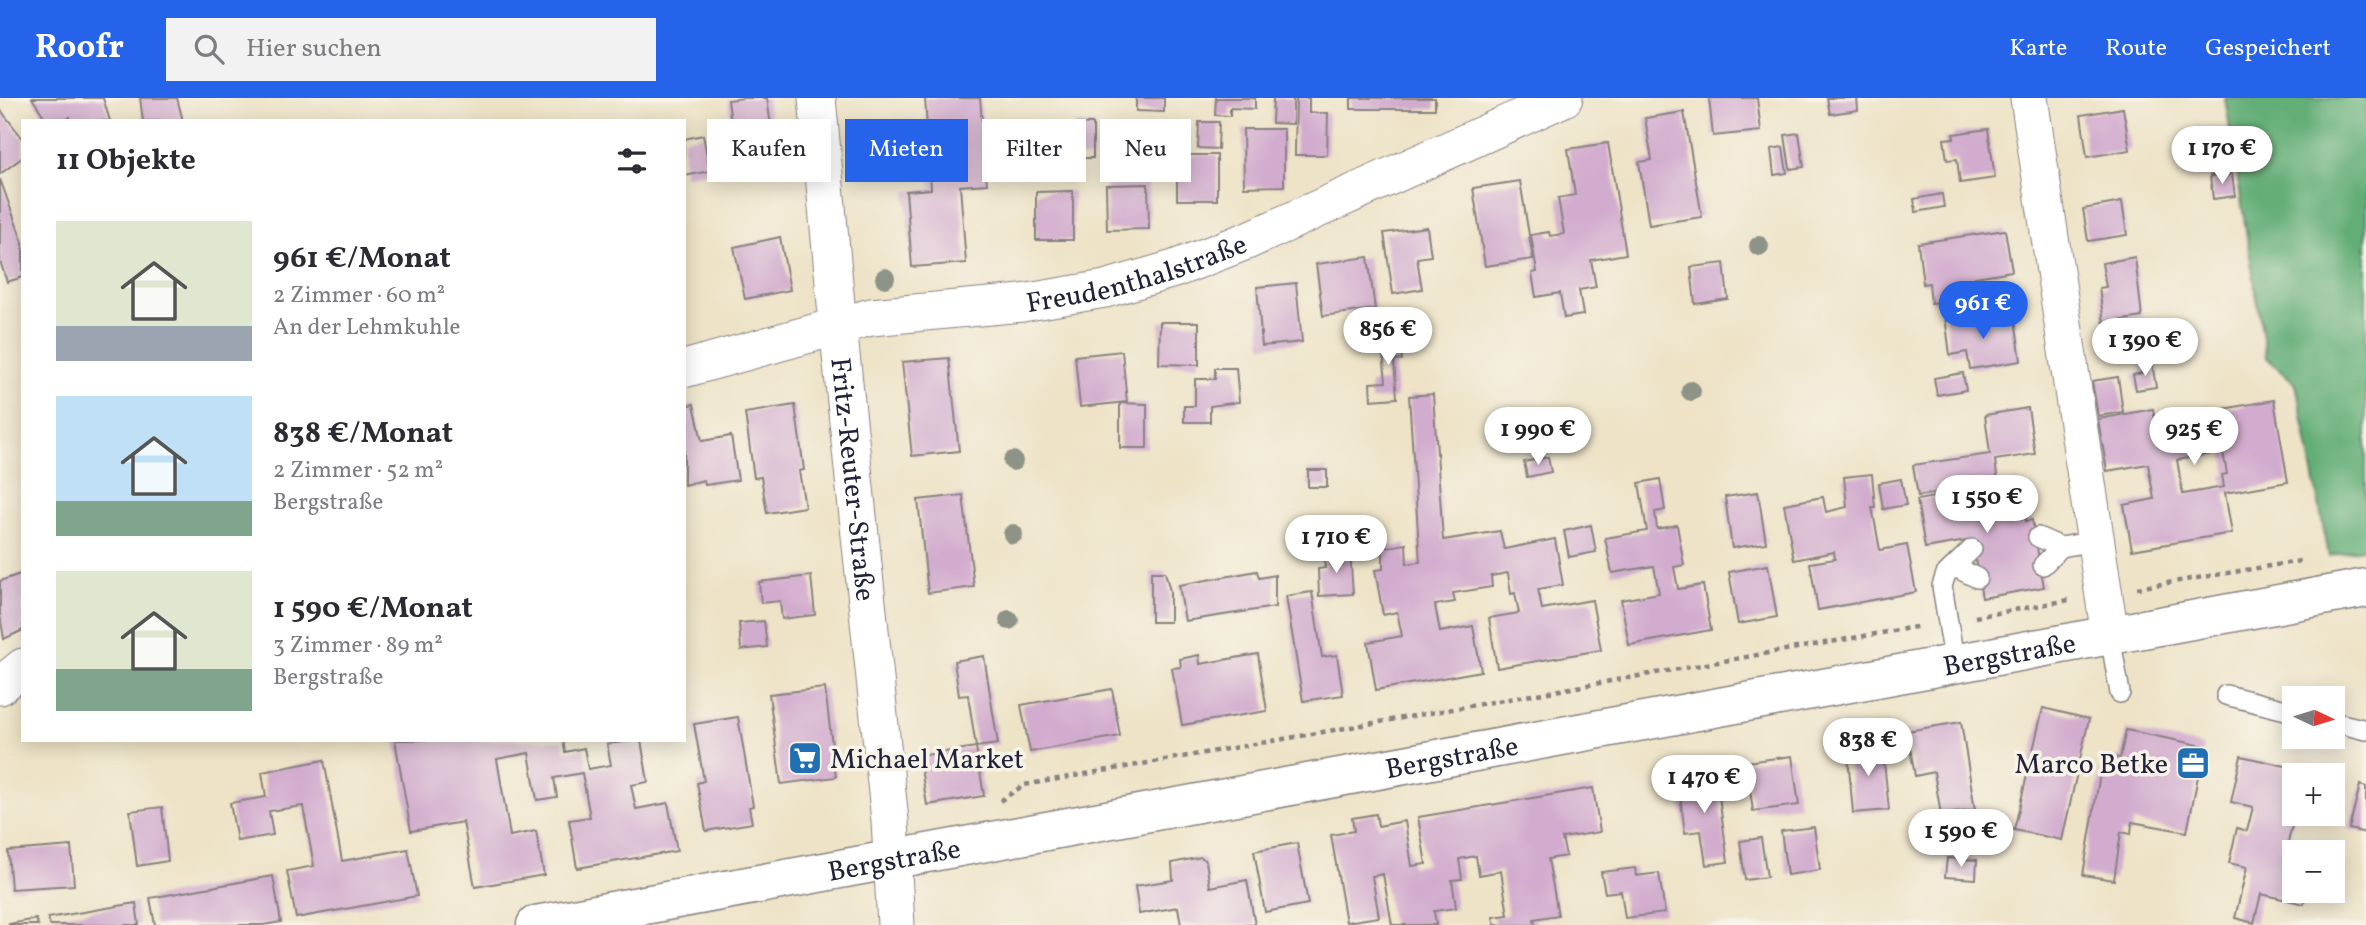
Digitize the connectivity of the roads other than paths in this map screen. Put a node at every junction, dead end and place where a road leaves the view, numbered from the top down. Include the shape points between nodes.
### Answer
1 (817, 98) edge
2 (1564, 98) edge
3 (2029, 98) edge
4 (838, 326) junction
5 (686, 368) edge
6 (2038, 537) dead end
7 (2078, 544) junction
8 (1972, 549) dead end
9 (2043, 565) dead end
10 (1955, 567) junction
11 (1977, 578) dead end
12 (2366, 588) edge
13 (2110, 636) junction
14 (1955, 665) junction
15 (21, 669) edge
16 (0, 686) edge
17 (2120, 693) dead end
18 (2226, 695) dead end
19 (2282, 709) edge
20 (2345, 725) edge
21 (2366, 730) edge
22 (892, 859) junction
23 (536, 925) edge
24 (896, 925) edge

1 - 4 street, Fritz-Reuter-Straße
2 - 4 street, Freudenthalstraße via 1174,269 1105,289 1022,303 871,317
3 - 7 street
4 - 5 street, Freudenthalstraße
4 - 22 street, Fritz-Reuter-Straße
6 - 7 lane
7 - 9 lane
7 - 13 street via 2103,594
8 - 10 lane
10 - 11 lane
10 - 14 lane via 1942,586
12 - 13 main road, Bergstraße
13 - 14 main road, Bergstraße
13 - 17 lane
14 - 22 main road, Bergstraße
15 - 16 street
18 - 19 lane
20 - 21 lane
22 - 23 main road, Bergstraße
22 - 24 street, Fritz-Reuter-Straße

